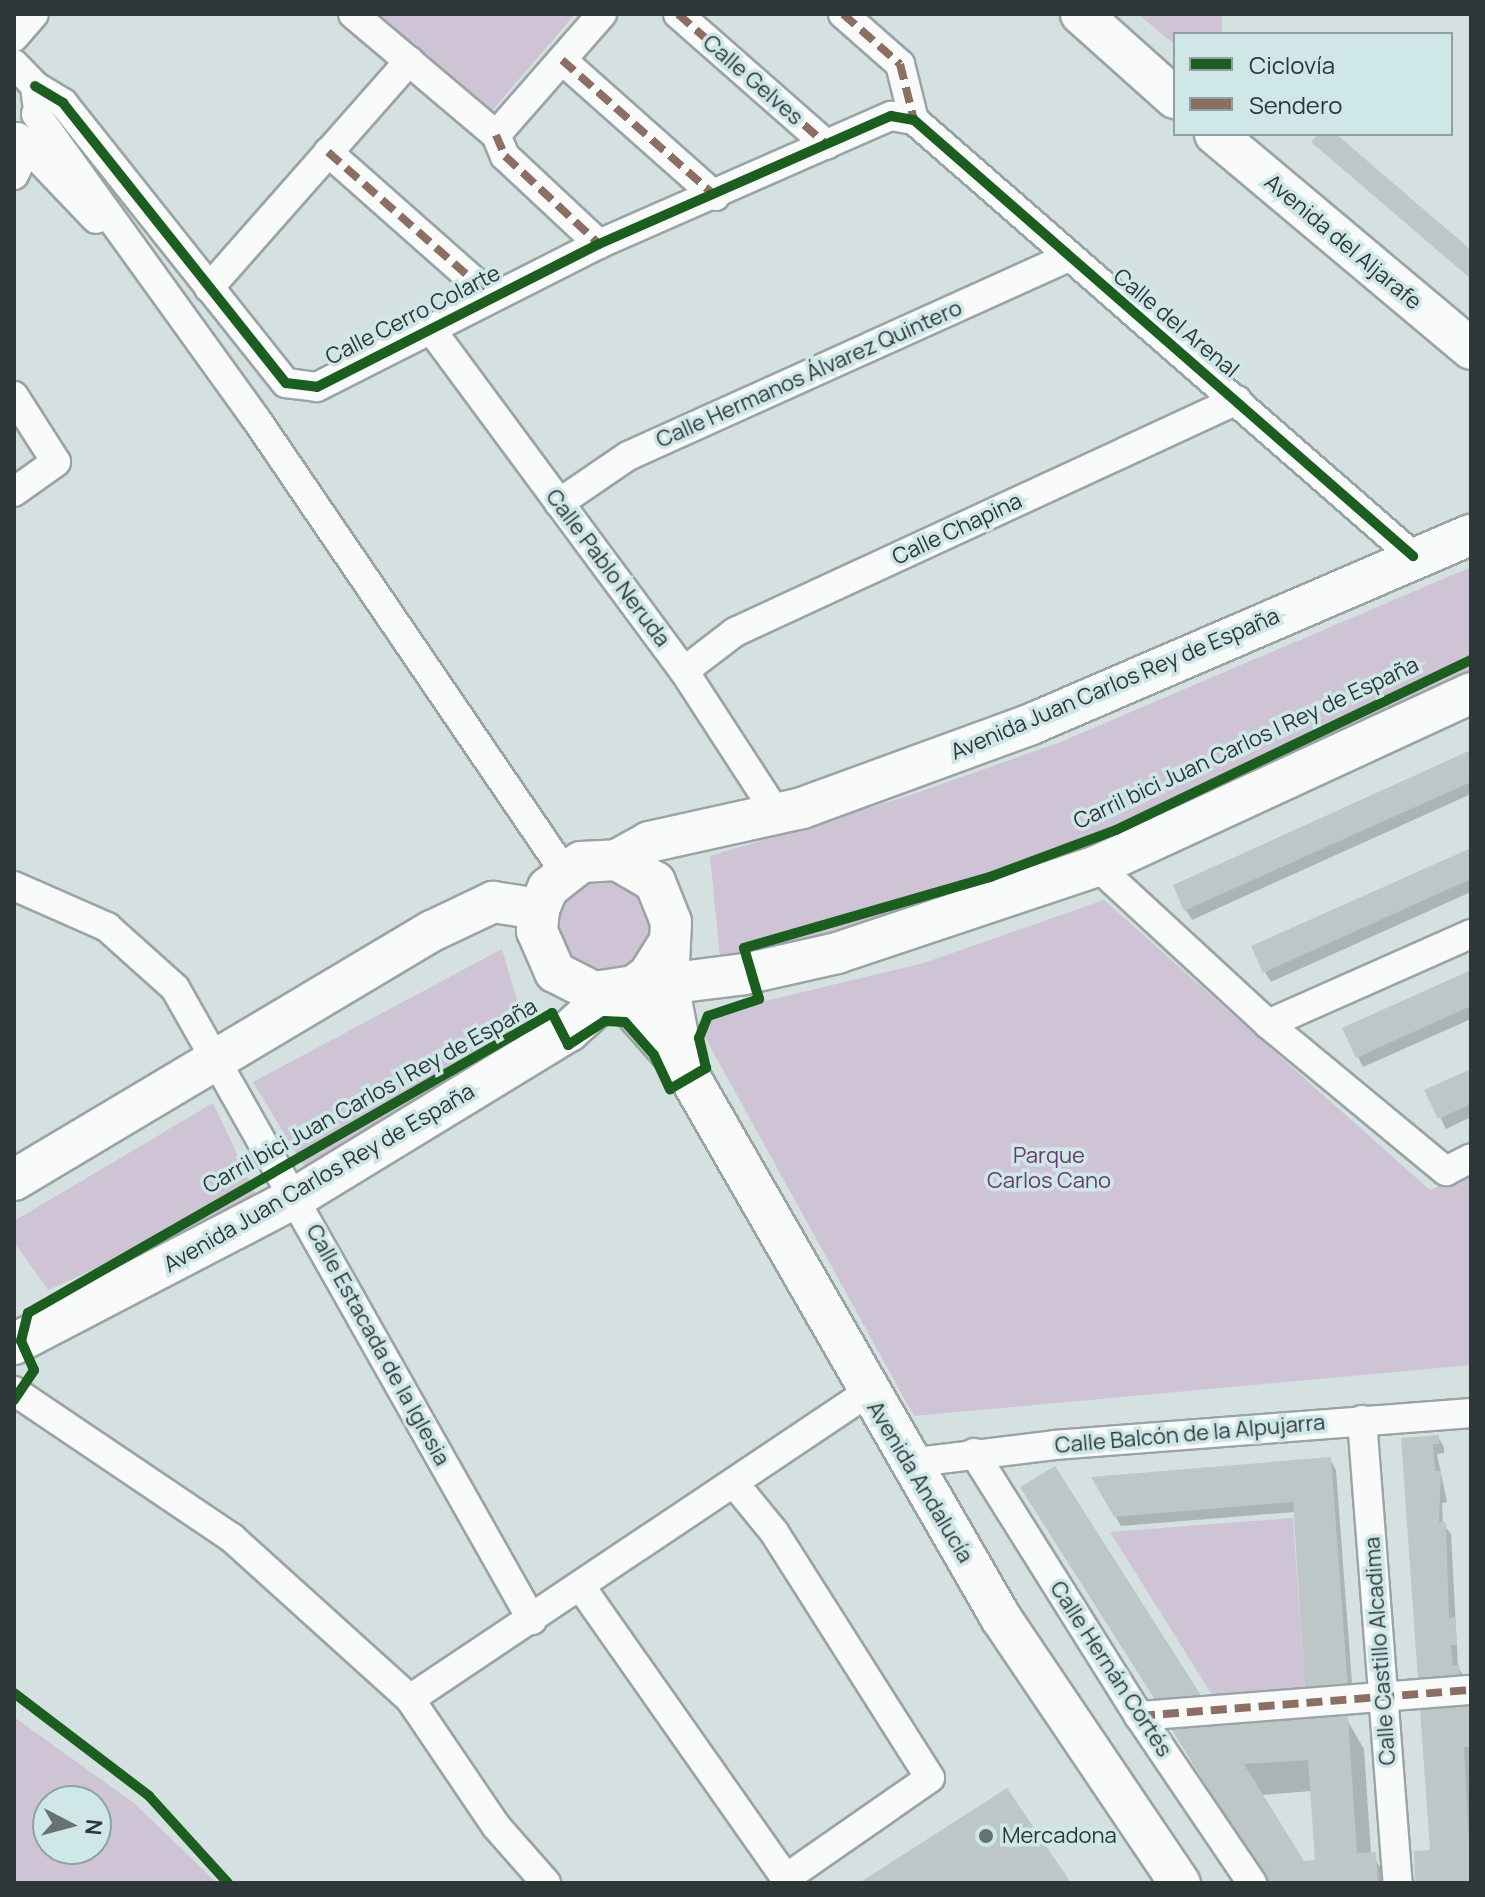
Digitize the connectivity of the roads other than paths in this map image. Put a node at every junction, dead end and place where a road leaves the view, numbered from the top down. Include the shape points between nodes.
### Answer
1 (34, 14) edge
2 (353, 14) edge
3 (602, 14) edge
4 (678, 14) edge
5 (843, 14) edge
6 (1081, 14) edge
7 (14, 37) edge
8 (562, 60) junction
9 (409, 61) junction
10 (14, 64) edge
11 (35, 86) junction
12 (1173, 96) edge
13 (36, 114) junction
14 (914, 120) junction
15 (496, 135) junction
16 (1217, 136) edge
17 (20, 141) edge
18 (827, 145) junction
19 (328, 152) junction
20 (14, 175) edge
21 (715, 196) junction
22 (118, 231) junction
23 (599, 244) junction
24 (1066, 258) junction
25 (209, 288) junction
26 (491, 296) junction
27 (430, 328) junction
28 (1471, 349) edge
29 (14, 396) edge
30 (1237, 400) junction
31 (14, 492) edge
32 (559, 503) junction
33 (1471, 535) edge
34 (1413, 556) junction
35 (684, 671) junction
36 (1471, 693) edge
37 (777, 814) junction
38 (617, 860) junction
39 (1097, 866) junction
40 (564, 871) junction
41 (15, 887) edge
42 (539, 909) junction
43 (1471, 934) edge
44 (668, 944) junction
45 (744, 974) junction
46 (668, 984) junction
47 (618, 991) junction
48 (1268, 1024) junction
49 (216, 1058) junction
50 (684, 1067) junction
51 (1471, 1158) edge
52 (14, 1180) edge
53 (295, 1198) junction
54 (14, 1344) edge
55 (14, 1391) edge
56 (867, 1393) junction
57 (1471, 1413) edge
58 (1362, 1420) junction
59 (974, 1453) junction
60 (909, 1463) junction
61 (734, 1483) junction
62 (581, 1587) junction
63 (532, 1620) junction
64 (1471, 1690) edge
65 (1384, 1696) junction
66 (410, 1699) junction
67 (1139, 1716) junction
68 (788, 1881) edge
69 (546, 1883) edge
70 (1180, 1883) edge
71 (1252, 1883) edge
72 (1398, 1883) edge

1 - 7 street
2 - 9 street
3 - 8 street
4 - 18 street, Calle Gelves
5 - 14 street via 900,64
6 - 12 street
8 - 15 street
8 - 21 street
9 - 15 street
9 - 19 street
10 - 11 street, Calle Cerro Colarte
11 - 13 street
11 - 25 street, Calle Cerro Colarte via 63,103
13 - 17 street
13 - 22 street
14 - 18 street, Calle Cerro Colarte via 891,116
14 - 24 street, Calle del Arenal
15 - 23 street via 505,156
16 - 28 street, Avenida del Aljarafe
17 - 20 street
17 - 22 street via 100,222
18 - 21 street, Calle Cerro Colarte
19 - 25 street
19 - 26 street
21 - 23 street, Calle Cerro Colarte
22 - 40 street via 256,419
23 - 26 street, Calle Cerro Colarte
24 - 30 street, Calle del Arenal
24 - 32 street, Calle Hermanos Álvarez Quintero via 628,456
25 - 27 street, Calle Cerro Colarte via 286,383 317,387
26 - 27 street, Calle Cerro Colarte
27 - 32 street, Calle Pablo Neruda
29 - 31 street via 56,462
30 - 34 street, Calle del Arenal
30 - 35 street, Calle Chapina via 735,632
32 - 35 street, Calle Pablo Neruda
33 - 34 street, Avenida Juan Carlos Rey de España
34 - 37 street, Avenida Juan Carlos Rey de España via 1029,725
35 - 37 street, Calle Pablo Neruda
36 - 39 street
37 - 38 street, Avenida Juan Carlos Rey de España via 649,842
38 - 40 street via 598,858
38 - 44 street via 638,867 666,900
39 - 45 street via 837,953
39 - 48 street
40 - 42 street
41 - 49 street, Calle Estacada de la Iglesia via 107,927 175,988
42 - 47 street via 537,931 555,972 573,985
42 - 49 street via 493,902 432,931
43 - 48 street
44 - 46 street
44 - 47 street via 649,975
45 - 46 street
45 - 50 street via 700,1002 688,1026
46 - 47 street
46 - 50 street
47 - 50 street
47 - 53 street, Avenida Juan Carlos Rey de España via 569,1031
48 - 51 street via 1446,1171
49 - 52 street
49 - 53 street, Calle Estacada de la Iglesia
50 - 56 street, Avenida Andalucía
53 - 54 street, Avenida Juan Carlos Rey de España
53 - 63 street, Calle Estacada de la Iglesia
55 - 66 street via 232,1538
56 - 60 street, Avenida Andalucía
56 - 61 street
57 - 58 street, Calle Balcón de la Alpujarra
58 - 59 street, Calle Balcón de la Alpujarra
58 - 65 street, Calle Castillo Alcadima
59 - 60 street, Calle Balcón de la Alpujarra
59 - 67 street, Calle Hernán Cortés
60 - 70 street, Avenida Andalucía via 1001,1618
61 - 62 street
61 - 68 street via 774,1532 930,1778
62 - 63 street
62 - 68 street
63 - 66 street
64 - 65 street
65 - 67 street
65 - 72 street, Calle Castillo Alcadima
66 - 69 street via 496,1826
67 - 71 street, Calle Hernán Cortés

